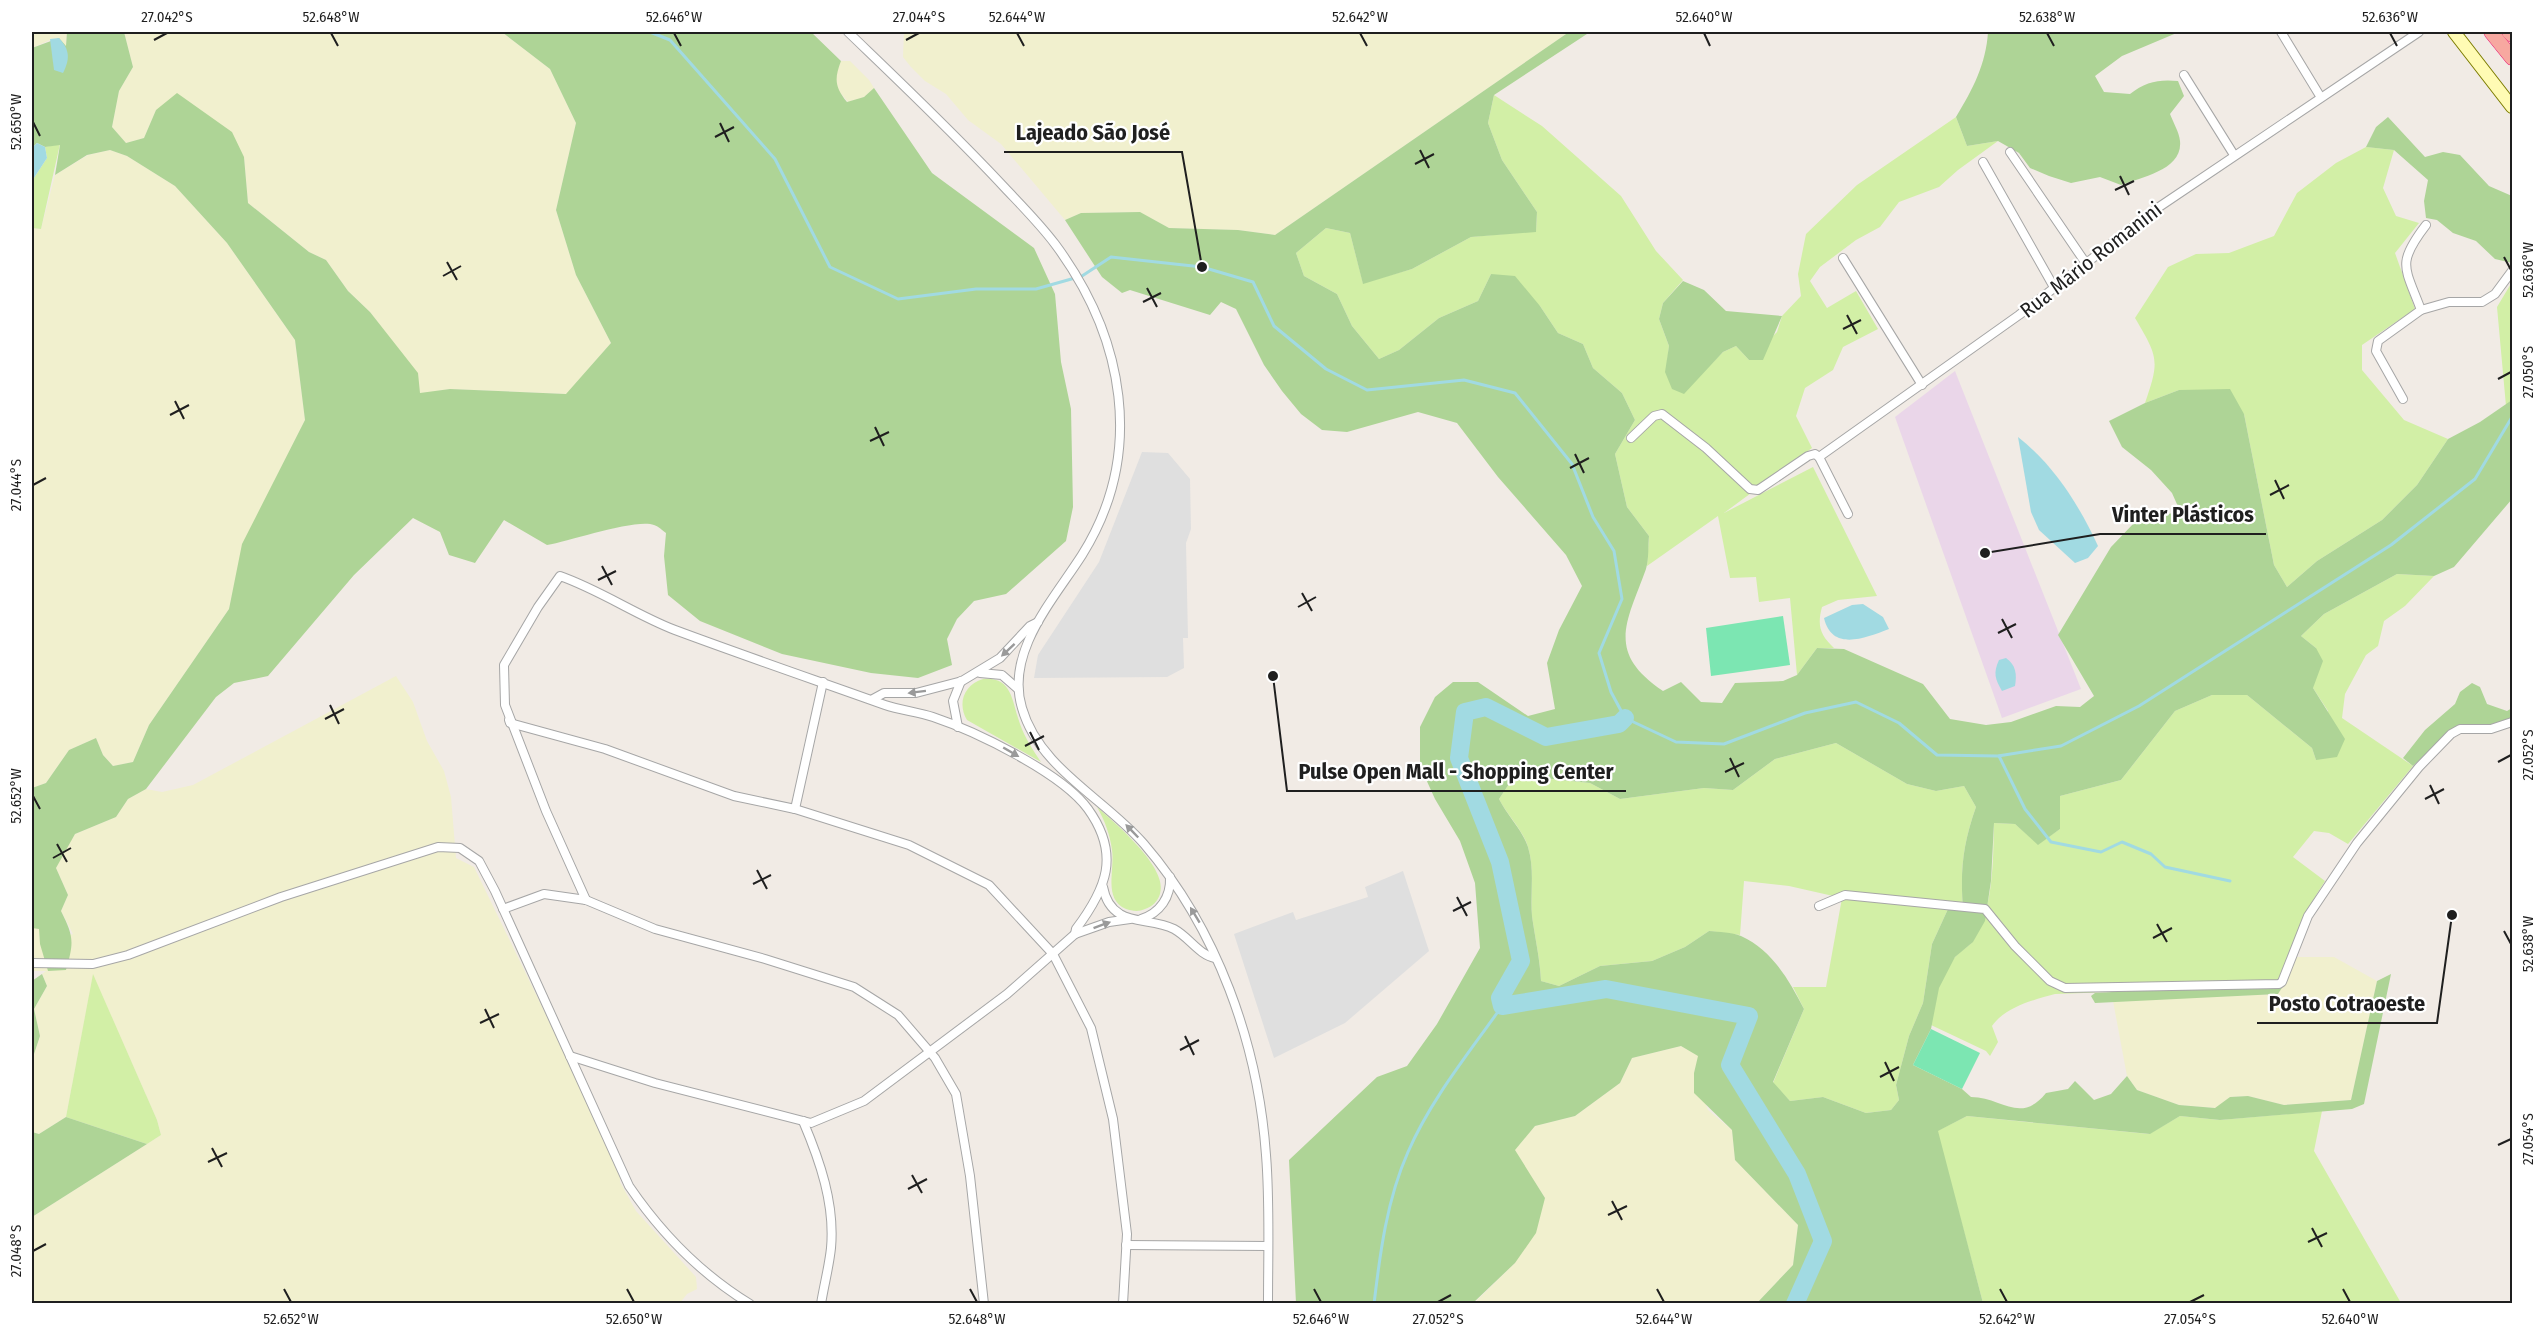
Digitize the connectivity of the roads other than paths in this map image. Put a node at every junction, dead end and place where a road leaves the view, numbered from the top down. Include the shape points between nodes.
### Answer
1 (848, 32) edge
2 (2281, 32) edge
3 (2419, 32) edge
4 (2454, 32) edge
5 (2491, 32) edge
6 (2510, 32) edge
7 (2512, 35) edge
8 (2512, 58) edge
9 (2184, 75) dead end
10 (2320, 96) junction
11 (2512, 107) edge
12 (2010, 152) dead end
13 (2234, 155) junction
14 (1983, 162) dead end
15 (2426, 225) dead end
16 (1843, 258) dead end
17 (2087, 265) junction
18 (2512, 271) edge
19 (2055, 289) junction
20 (2421, 310) junction
21 (1922, 385) junction
22 (2403, 399) dead end
23 (1631, 438) dead end
24 (1819, 457) junction
25 (1848, 514) dead end
26 (1038, 622) junction
27 (976, 674) junction
28 (824, 681) junction
29 (962, 681) junction
30 (1018, 689) junction
31 (873, 699) junction
32 (2512, 722) edge
33 (510, 723) junction
34 (958, 727) junction
35 (795, 809) junction
36 (1170, 876) junction
37 (1103, 887) junction
38 (586, 900) junction
39 (1819, 906) dead end
40 (503, 909) junction
41 (1130, 919) junction
42 (1140, 919) junction
43 (1075, 934) junction
44 (1053, 954) junction
45 (1215, 958) junction
46 (32, 963) edge
47 (930, 1052) junction
48 (570, 1056) junction
49 (803, 1121) junction
50 (1126, 1245) junction
51 (1268, 1246) junction
52 (750, 1304) edge
53 (821, 1304) edge
54 (984, 1304) edge
55 (1123, 1304) edge
56 (1268, 1304) edge

1 - 26 street via 975,155 1054,243 1079,281 1103,335 1121,410 1119,455 1099,524
2 - 10 street
3 - 10 street, Rua Mário Romanini
4 - 11 main road
5 - 8 highway
6 - 7 highway
9 - 13 street
10 - 13 street, Rua Mário Romanini
12 - 17 street
13 - 17 street, Rua Mário Romanini via 2158,207
14 - 19 street
15 - 20 street via 2405,256 2404,267
16 - 21 street
17 - 19 street, Rua Mário Romanini
18 - 20 street via 2494,294 2482,302 2449,303
19 - 21 street, Rua Mário Romanini
20 - 22 street via 2378,341 2376,351
21 - 24 street, Rua Mário Romanini
23 - 24 street, Rua Mário Romanini via 1654,416 1662,414 1750,489 1758,490 1808,456
24 - 25 street
26 -> 27 street via 1000,658
26 - 30 street via 1022,661
27 - 29 street
27 - 30 street via 1002,675
28 - 31 street
28 - 33 street via 673,629 560,576 504,664 505,705
28 - 35 street
29 -> 31 street via 916,693 884,693
29 - 34 street via 954,701
36 -> 30 street via 1120,818 1043,752 1026,721
31 - 34 street
32 - 39 street via 2491,729 2460,729 2419,767 2357,843 2308,916 2279,984 2065,988 2050,981 1985,909 1845,895
33 - 35 street via 605,748 734,796
33 - 38 street
34 -> 37 street via 1021,758 1079,799 1094,818 1103,841
35 - 44 street via 909,845 989,885
36 - 42 street via 1163,904
45 -> 36 street via 1199,922
37 - 41 street via 1111,906
37 - 43 street
38 - 40 street via 544,894
38 - 47 street via 655,930 854,987 898,1015
40 - 46 street via 479,861 460,848 438,847 281,897 128,955 93,964
40 - 48 street
41 - 42 street
43 -> 41 street
42 - 45 street via 1172,928 1191,940 1206,957
43 - 44 street
44 - 47 street
44 - 50 street via 1091,1028 1113,1119
45 - 51 street via 1237,1014 1259,1100 1266,1152
47 - 49 street via 864,1101 812,1123
47 - 54 street via 956,1094 970,1176
48 - 49 street via 655,1083
48 - 52 street via 629,1186 650,1217 703,1270
49 - 53 street via 819,1159 828,1197 831,1246
50 - 51 street
50 - 55 street
51 - 56 street

